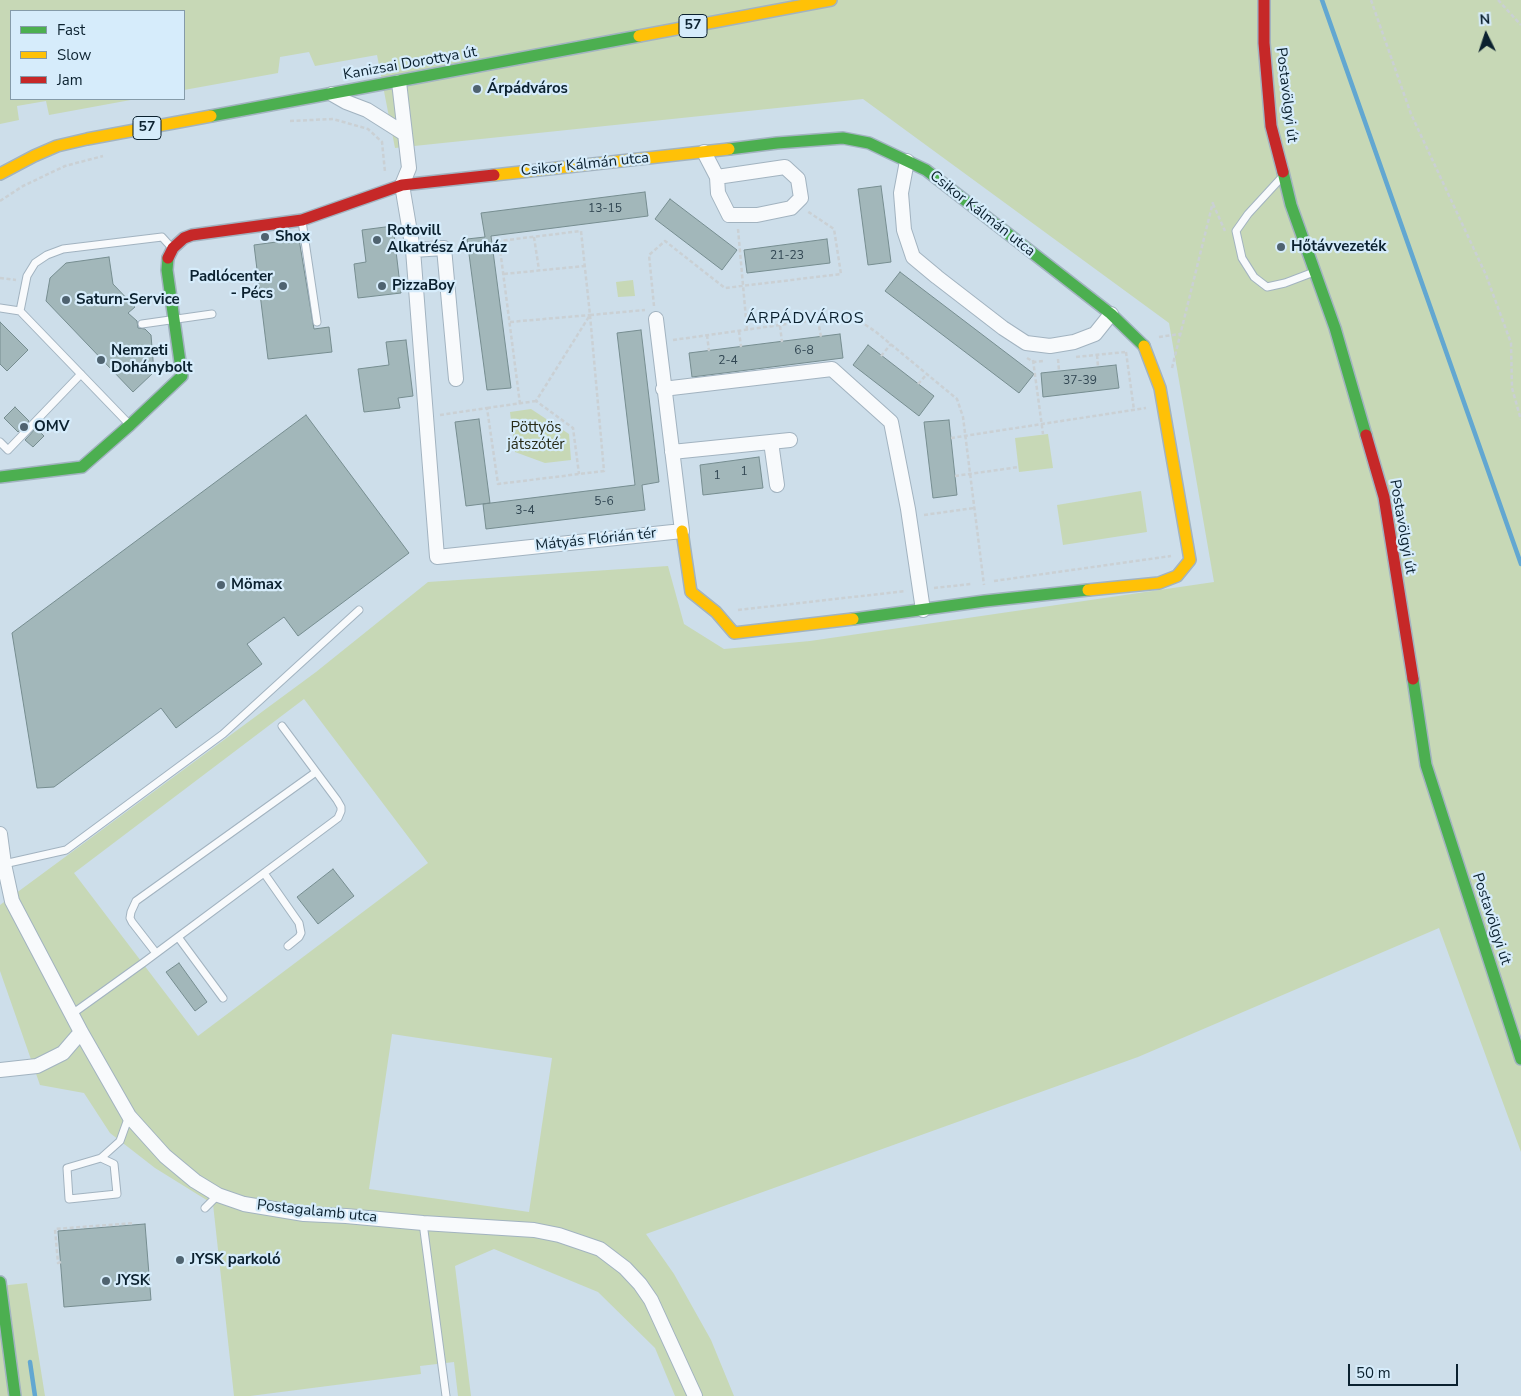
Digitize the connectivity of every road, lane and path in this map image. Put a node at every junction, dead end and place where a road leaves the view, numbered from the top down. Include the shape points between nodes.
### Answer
1 (831, 0) edge
2 (1264, 0) edge
3 (1371, 0) edge
4 (1498, 0) edge
5 (1521, 25) edge
6 (399, 82) junction
7 (332, 94) junction
8 (289, 121) dead end
9 (405, 134) junction
10 (704, 152) junction
11 (104, 156) dead end
12 (907, 161) junction
13 (0, 174) edge
14 (1284, 175) junction
15 (717, 177) junction
16 (402, 185) junction
17 (386, 190) junction
18 (0, 201) edge
19 (795, 203) junction
20 (737, 215) junction
21 (302, 220) junction
22 (1226, 234) dead end
23 (534, 237) junction
24 (173, 248) junction
25 (413, 250) junction
26 (585, 266) junction
27 (538, 270) junction
28 (1315, 271) junction
29 (504, 274) junction
30 (0, 278) edge
31 (26, 282) junction
32 (743, 285) junction
33 (0, 308) edge
34 (20, 311) junction
35 (656, 312) junction
36 (212, 314) dead end
37 (1111, 314) junction
38 (590, 315) junction
39 (174, 319) junction
40 (818, 320) dead end
41 (317, 322) dead end
42 (510, 322) junction
43 (142, 324) dead end
44 (780, 325) dead end
45 (747, 330) dead end
46 (739, 331) dead end
47 (707, 335) dead end
48 (821, 337) dead end
49 (782, 342) dead end
50 (891, 344) dead end
51 (1031, 344) junction
52 (741, 347) dead end
53 (709, 351) dead end
54 (1126, 352) dead end
55 (1097, 355) dead end
56 (881, 356) dead end
57 (1058, 359) dead end
58 (1098, 367) dead end
59 (1059, 371) dead end
60 (1171, 371) dead end
61 (81, 374) junction
62 (927, 374) dead end
63 (456, 379) dead end
64 (918, 384) dead end
65 (663, 389) junction
66 (536, 401) junction
67 (520, 404) junction
68 (1163, 406) junction
69 (486, 408) junction
70 (1134, 410) junction
71 (426, 417) junction
72 (1521, 420) edge
73 (1042, 424) junction
74 (130, 425) junction
75 (1043, 434) dead end
76 (951, 438) dead end
77 (790, 440) dead end
78 (0, 442) edge
79 (771, 442) junction
80 (672, 452) junction
81 (1019, 467) dead end
82 (579, 474) junction
83 (955, 476) dead end
84 (0, 478) edge
85 (776, 485) dead end
86 (974, 508) dead end
87 (909, 517) junction
88 (682, 531) junction
89 (1188, 553) junction
90 (993, 581) dead end
91 (974, 584) dead end
92 (920, 590) junction
93 (359, 610) dead end
94 (923, 610) junction
95 (716, 612) junction
96 (282, 726) dead end
97 (316, 772) junction
98 (0, 834) edge
99 (4, 864) junction
100 (264, 873) junction
101 (178, 937) junction
102 (288, 946) dead end
103 (156, 953) junction
104 (224, 998) dead end
105 (72, 1014) junction
106 (82, 1032) junction
107 (1521, 1060) edge
108 (0, 1070) edge
109 (129, 1116) junction
110 (101, 1158) junction
111 (218, 1195) junction
112 (205, 1208) dead end
113 (134, 1223) dead end
114 (423, 1223) junction
115 (61, 1262) dead end
116 (0, 1282) edge
117 (15, 1396) edge
118 (446, 1396) edge
119 (695, 1396) edge

1 - 6 street, Kanizsai Dorottya út / 57
2 - 14 street, Postavölgyi út via 1271,126
3 - 72 path via 1411,114 1486,275 1511,343 1512,388
4 - 5 path
6 - 7 street, Kanizsai Dorottya út / 57
6 - 9 street
7 - 9 street via 367,110
7 - 13 street, Kanizsai Dorottya út / 57 via 57,146
8 - 17 path via 333,119 368,129 382,142
9 - 16 street via 409,168
10 - 12 street, Csikor Kálmán utca via 843,138 869,143
10 - 15 street
10 - 16 street, Csikor Kálmán utca
11 - 18 path via 65,166 22,186
12 - 37 street, Csikor Kálmán utca via 926,170
12 - 51 street via 902,193 904,230 913,257 1003,328
14 - 28 street, Postavölgyi út via 1291,205
14 - 28 lane via 1236,231 1242,258 1254,278 1267,287
15 - 19 street via 785,167 798,179 801,198
15 - 20 street via 718,193 729,215
16 - 17 street, Csikor Kálmán utca
16 - 25 street
17 - 21 street, Csikor Kálmán utca
19 - 20 street via 791,208 757,215
19 - 32 path via 834,229 841,274
20 - 32 path
21 - 24 street, Csikor Kálmán utca via 192,235
21 - 41 lane
22 - 60 path via 1213,202
23 - 26 path via 582,231
23 - 27 path
23 - 29 path via 499,241
24 - 31 lane via 162,238 63,249 41,258 30,270
24 - 39 street via 167,270
25 - 63 street via 444,248
25 - 71 street
26 - 27 path
26 - 38 path
27 - 29 path
28 - 107 street, Postavölgyi út via 1384,497 1426,765
29 - 42 path
30 - 31 path
31 - 34 lane
32 - 35 path via 725,288 665,241 649,255
32 - 45 path
33 - 34 lane
34 - 61 lane
35 - 38 path
35 - 65 street
36 - 39 lane
37 - 51 street via 1095,334 1074,342 1050,346
37 - 68 street, Csikor Kálmán utca via 1145,347
38 - 42 path
38 - 66 path
38 - 82 path via 604,471
39 - 43 lane
39 - 74 street via 182,376
40 - 48 path
42 - 67 path
44 - 49 path
46 - 52 path
47 - 53 path
50 - 56 path
51 - 73 path
54 - 70 path
55 - 58 path
57 - 59 path
61 - 74 lane
61 - 78 lane via 8,450
62 - 64 path
65 - 80 street
65 - 87 street via 832,369 891,422
66 - 67 path
66 - 82 path via 573,428
67 - 69 path
68 - 70 path
68 - 89 street, Csikor Kálmán utca
69 - 71 path
69 - 82 path via 498,484
70 - 73 path
71 - 88 street, Mátyás Flórián tér via 437,557
73 - 75 path
73 - 76 path
74 - 84 street via 82,467
77 - 79 street
79 - 80 street
79 - 85 street
80 - 88 street
81 - 83 path
86 - 87 path
87 - 92 street
88 - 95 street via 691,592
89 - 90 path
89 - 94 street via 1190,560 1177,576 1159,583
91 - 92 path
92 - 94 street
92 - 95 path
93 - 99 lane via 223,734 66,850
94 - 95 street via 734,633
96 - 97 lane
97 - 100 lane via 341,807 338,818
97 - 103 lane via 136,901 130,918
98 - 99 street, Postagalamb utca
99 - 105 street, Postagalamb utca via 12,901
100 - 101 lane
100 - 102 lane via 299,923 299,938
101 - 103 lane
101 - 104 lane
103 - 105 lane
105 - 106 street, Postagalamb utca
106 - 108 street via 63,1053 36,1066
106 - 109 street, Postagalamb utca
109 - 110 lane via 120,1141
109 - 111 street, Postagalamb utca via 165,1156
110 - 110 lane via 67,1168 69,1199 116,1194 114,1164
111 - 112 lane
111 - 114 street, Postagalamb utca via 244,1204 304,1214
113 - 115 path via 55,1229 58,1263
114 - 118 lane
114 - 119 street, Postagalamb utca via 534,1230 600,1249 640,1284
116 - 117 street

